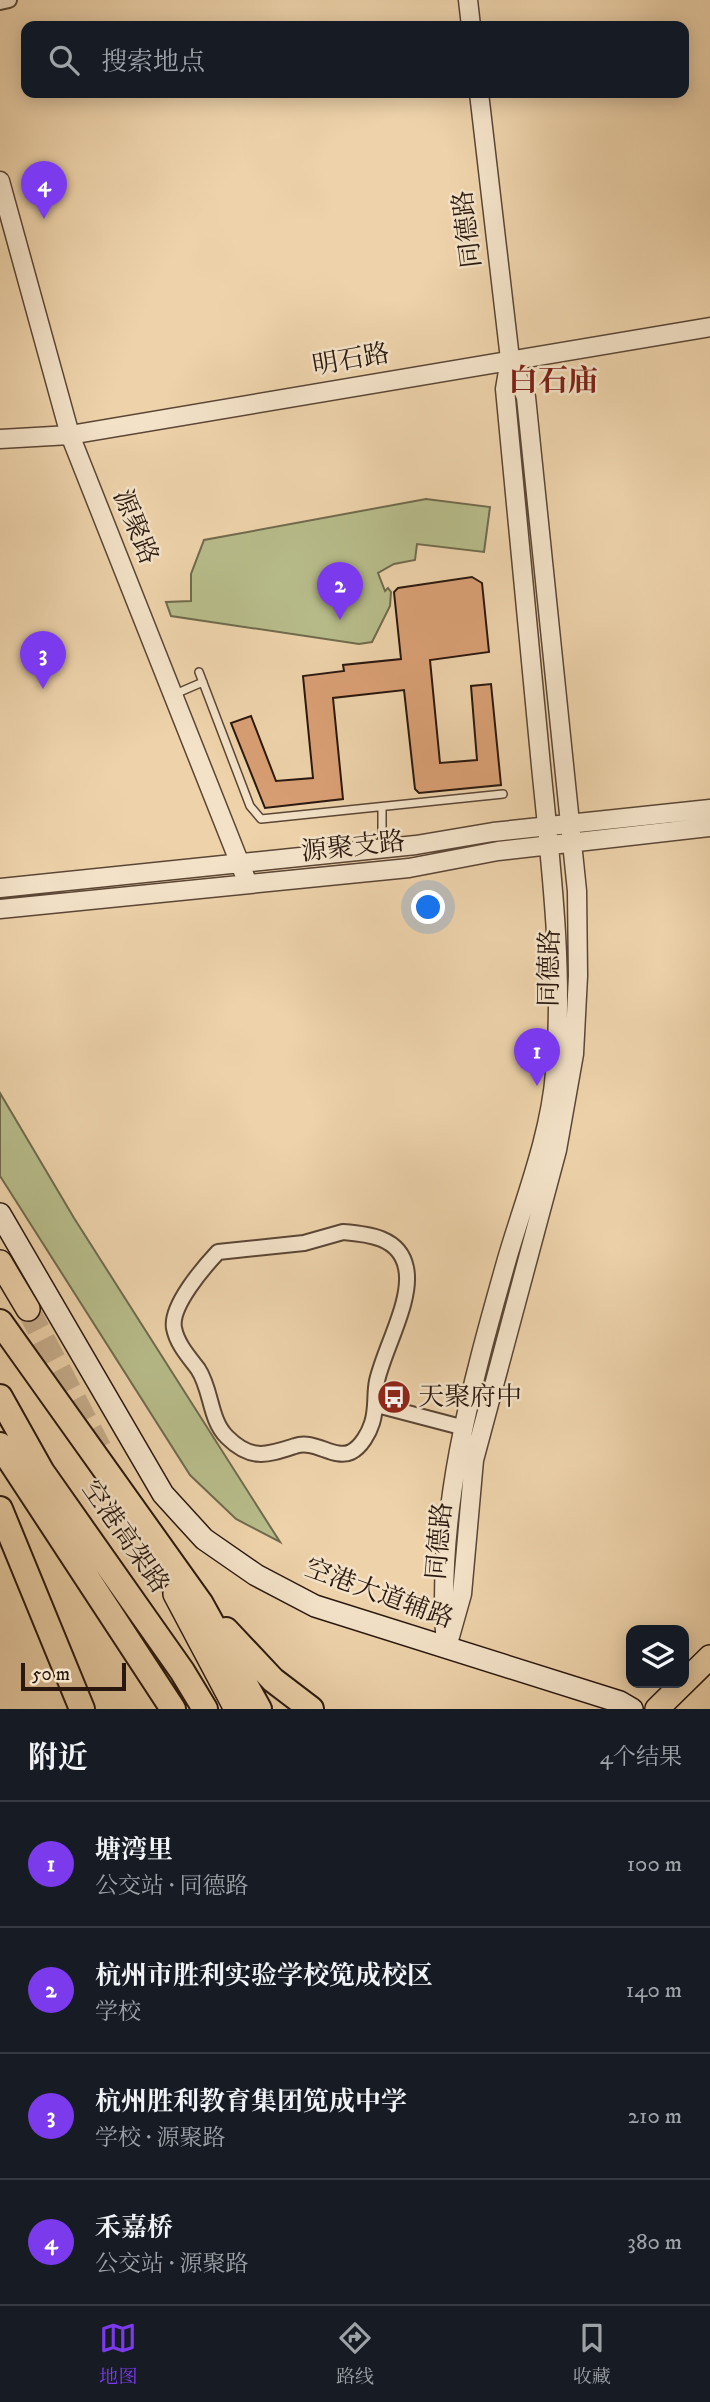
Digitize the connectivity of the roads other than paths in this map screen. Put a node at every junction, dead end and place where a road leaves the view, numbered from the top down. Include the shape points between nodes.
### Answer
1 (9, 0) edge
2 (468, 0) edge
3 (0, 2) edge
4 (470, 21) edge
5 (480, 98) edge
6 (0, 181) edge
7 (710, 327) edge
8 (510, 359) junction
9 (70, 435) junction
10 (0, 439) edge
11 (199, 672) dead end
12 (203, 682) junction
13 (173, 695) junction
14 (503, 794) dead end
15 (382, 807) junction
16 (710, 809) edge
17 (570, 823) junction
18 (547, 825) junction
19 (710, 827) edge
20 (572, 842) junction
21 (549, 845) junction
22 (382, 848) junction
23 (240, 863) junction
24 (248, 884) junction
25 (0, 888) edge
26 (0, 909) edge
27 (0, 1214) edge
28 (0, 1262) edge
29 (28, 1309) tunnel mouth
30 (0, 1322) edge
31 (0, 1396) edge
32 (377, 1405) junction
33 (461, 1427) junction
34 (0, 1445) edge
35 (0, 1509) edge
36 (175, 1594) tunnel mouth
37 (201, 1604) junction
38 (446, 1648) junction
39 (710, 1657) edge
40 (82, 1709) edge
41 (173, 1709) edge
42 (205, 1709) edge
43 (236, 1709) edge
44 (259, 1709) edge
45 (311, 1709) edge
46 (632, 1709) edge
47 (657, 1709) edge

1 - 3 street
2 - 4 street
5 - 8 street, 同德路
6 - 9 street, 源聚路
7 - 8 street, 明石路
8 - 9 street, 明石路
8 - 17 street, 同德路 via 526,397
8 - 18 street, 同德路 via 505,389
9 - 10 street, 明石路
9 - 13 street, 源聚路
11 - 12 lane
12 - 13 lane
12 - 15 lane via 258,817
13 - 23 street, 源聚路
14 - 15 lane
15 - 22 lane
16 - 17 street, 源聚支路
17 - 18 street, 源聚支路
17 - 20 street, 同德路
18 - 21 street, 同德路
18 - 22 street, 源聚支路
19 - 20 street, 源聚支路
20 - 21 street, 源聚支路
20 - 38 street, 同德路 via 578,976 575,1054 557,1150 474,1461 462,1594
21 - 24 street, 源聚支路 via 409,868
21 - 33 street, 同德路 via 558,989 555,1075 540,1152
22 - 23 street, 源聚支路
23 - 24 street, 源聚路
23 - 25 street, 源聚支路
24 - 26 street, 源聚支路
27 - 38 main road, 空港大道辅路 via 163,1494 204,1539 256,1575 315,1606
28 - 29 main road
30 - 37 highway
31 - 42 highway, 空港高架路 via 42,1472
32 - 32 street via 364,1440 351,1452 341,1454 309,1443 272,1455 241,1448 217,1423 203,1377 173,1327 193,1280 218,1252 304,1243 343,1232 383,1238 399,1251 407,1268 405,1296 376,1384
32 - 33 street
33 - 38 street, 同德路 via 445,1570
34 - 41 highway, 空港高架路
35 - 40 highway
36 - 43 main road
37 - 44 highway
37 - 45 highway via 273,1680
38 - 46 main road, 空港大道辅路
39 - 47 main road

